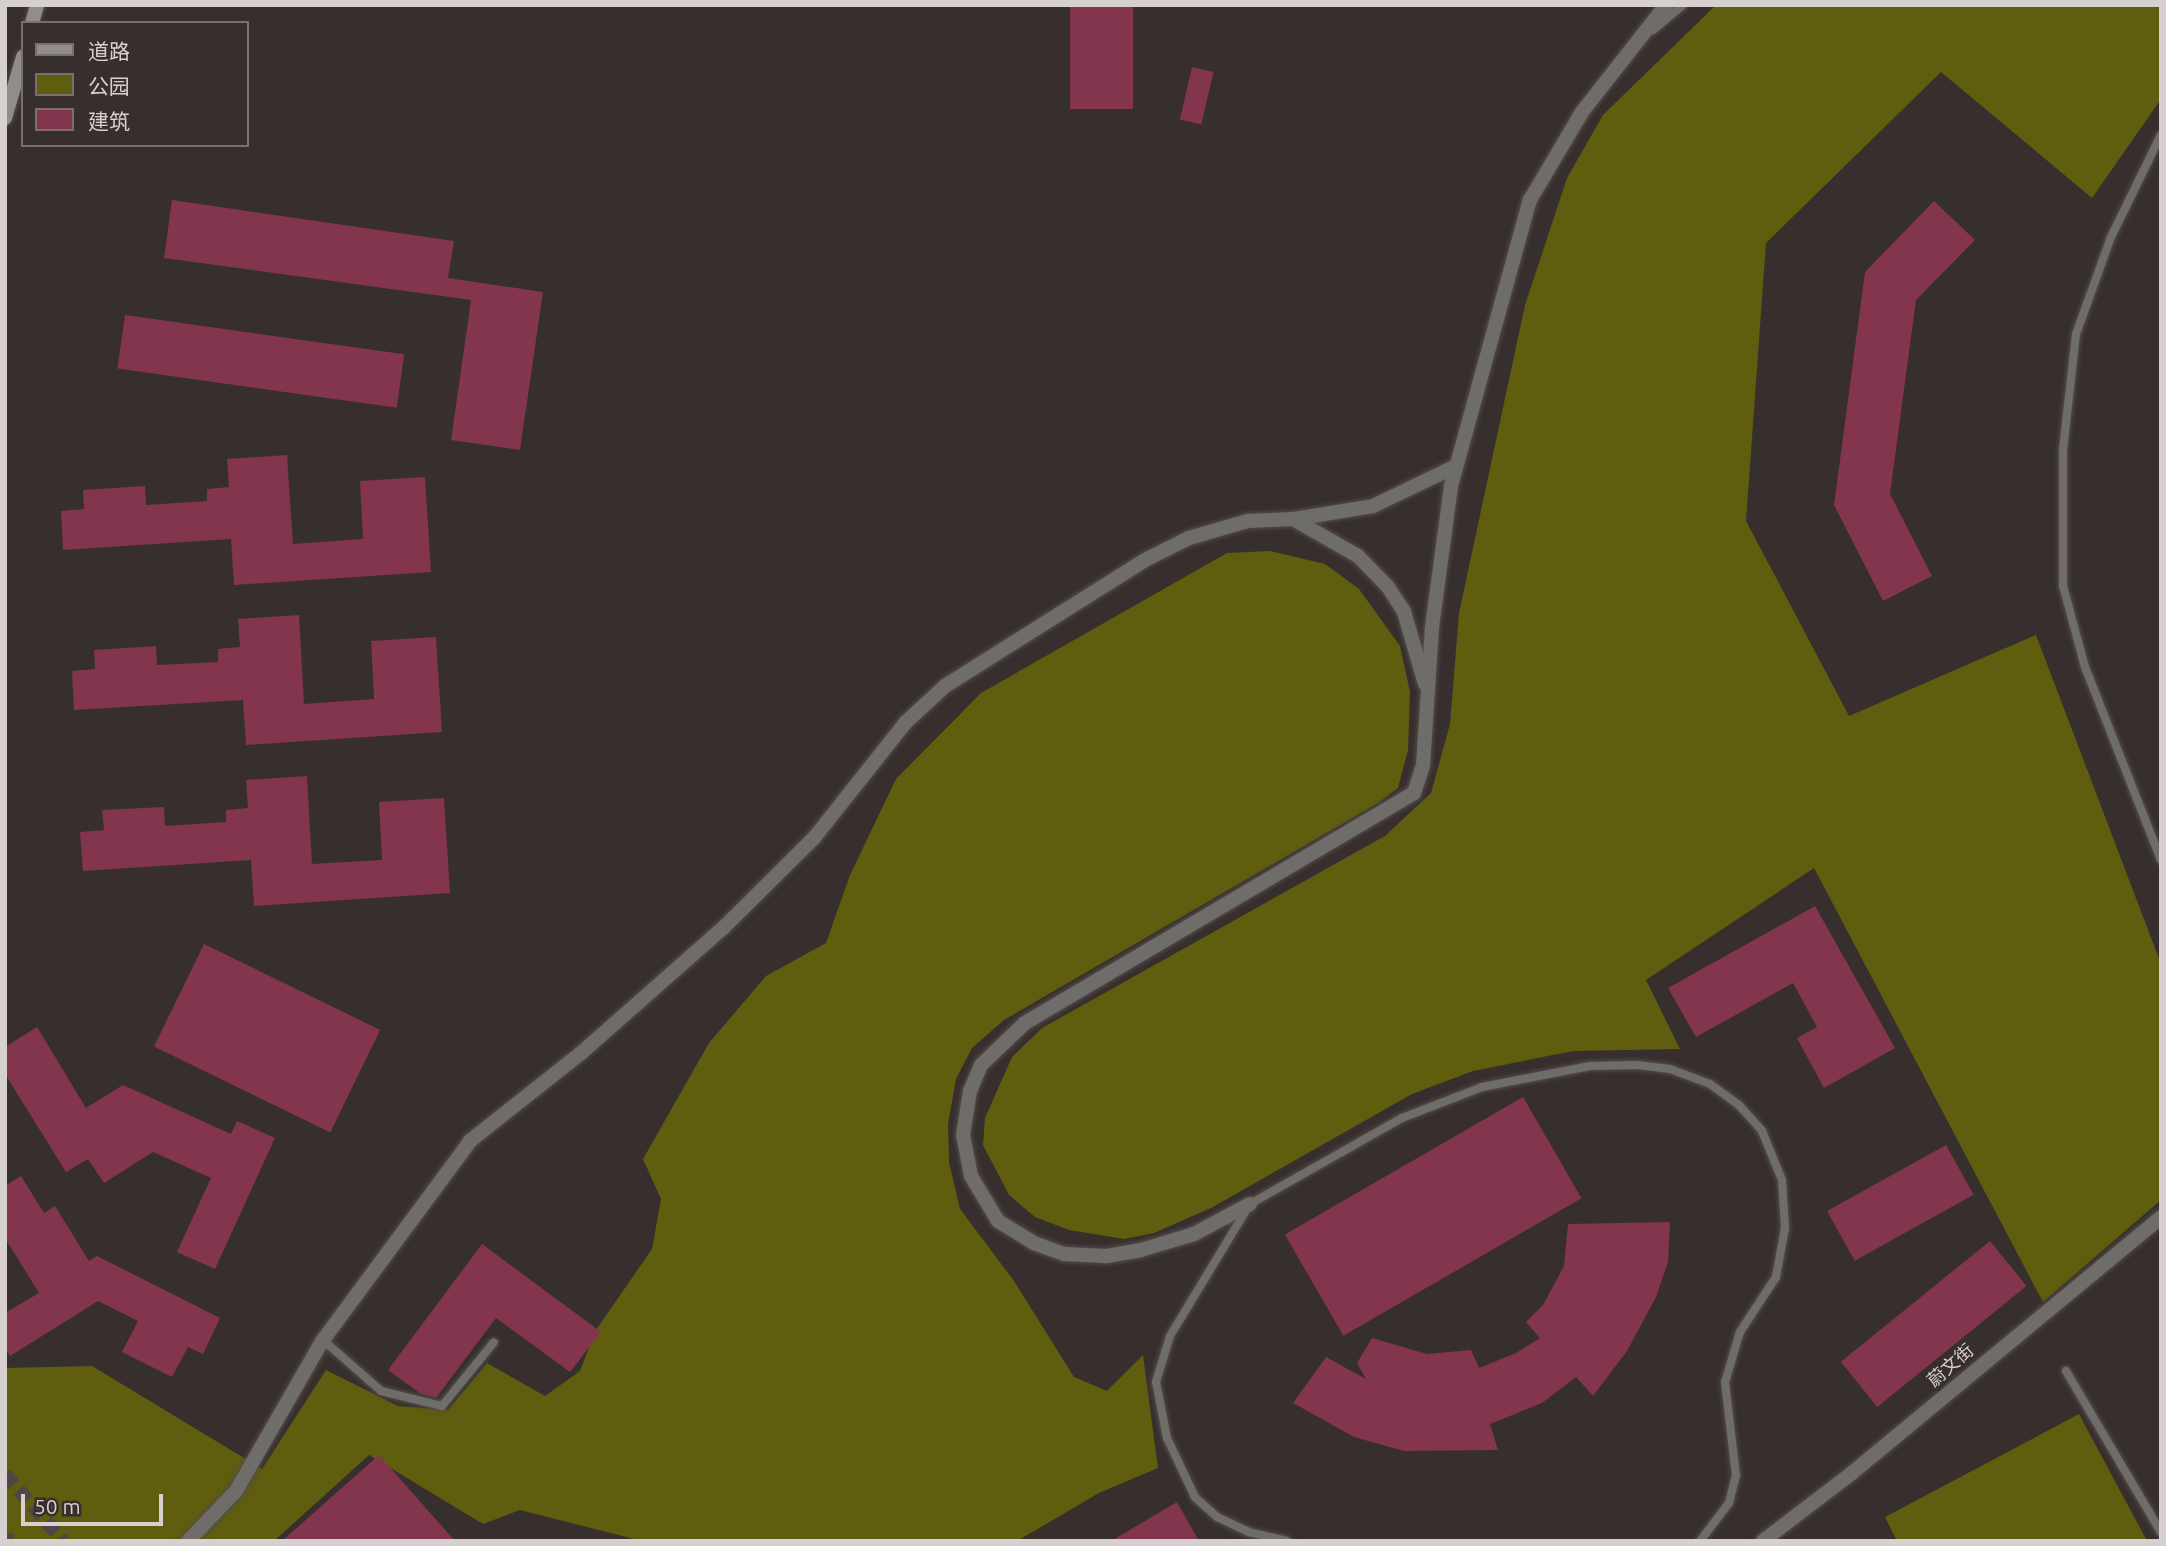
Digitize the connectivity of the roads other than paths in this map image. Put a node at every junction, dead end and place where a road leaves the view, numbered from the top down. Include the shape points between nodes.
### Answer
1 (1666, 5) edge
2 (1683, 5) edge
3 (1648, 34) junction
4 (21, 64) edge
5 (5, 118) edge
6 (2161, 135) edge
7 (1456, 466) junction
8 (1293, 519) junction
9 (1429, 697) junction
10 (2161, 860) edge
11 (1250, 1205) junction
12 (2161, 1217) edge
13 (323, 1340) junction
14 (494, 1342) dead end
15 (2066, 1371) dead end
16 (2161, 1532) edge
17 (188, 1541) edge
18 (1287, 1541) edge
19 (1700, 1541) edge
20 (1763, 1541) edge

1 - 3 street
2 - 3 lane
3 - 7 street via 1582,112 1531,200
4 - 5 street
6 - 10 lane via 2111,237 2076,334 2063,450 2063,586 2085,667
7 - 8 street via 1373,506
7 - 9 street via 1432,628
8 - 9 street via 1358,556 1388,586 1404,612
8 - 13 street via 1248,521 1189,538 1145,560 945,687 905,723 814,838 723,928 581,1053 470,1141
9 - 11 street via 1423,766 1414,793 1025,1023 981,1065 970,1091 963,1135 971,1176 998,1221 1034,1243 1064,1254 1106,1256 1141,1250 1194,1234
11 - 18 lane via 1170,1336 1156,1382 1167,1438 1195,1497 1217,1517
11 - 19 lane via 1402,1118 1482,1087 1590,1066 1637,1065 1670,1069 1710,1084 1738,1104 1762,1131 1774,1154 1782,1180 1785,1228 1776,1277 1730,1355 1725,1382 1736,1475 1730,1503
12 - 20 street, 蔚文街
13 - 14 lane via 381,1391 442,1406
13 - 17 street via 236,1491
15 - 16 lane

